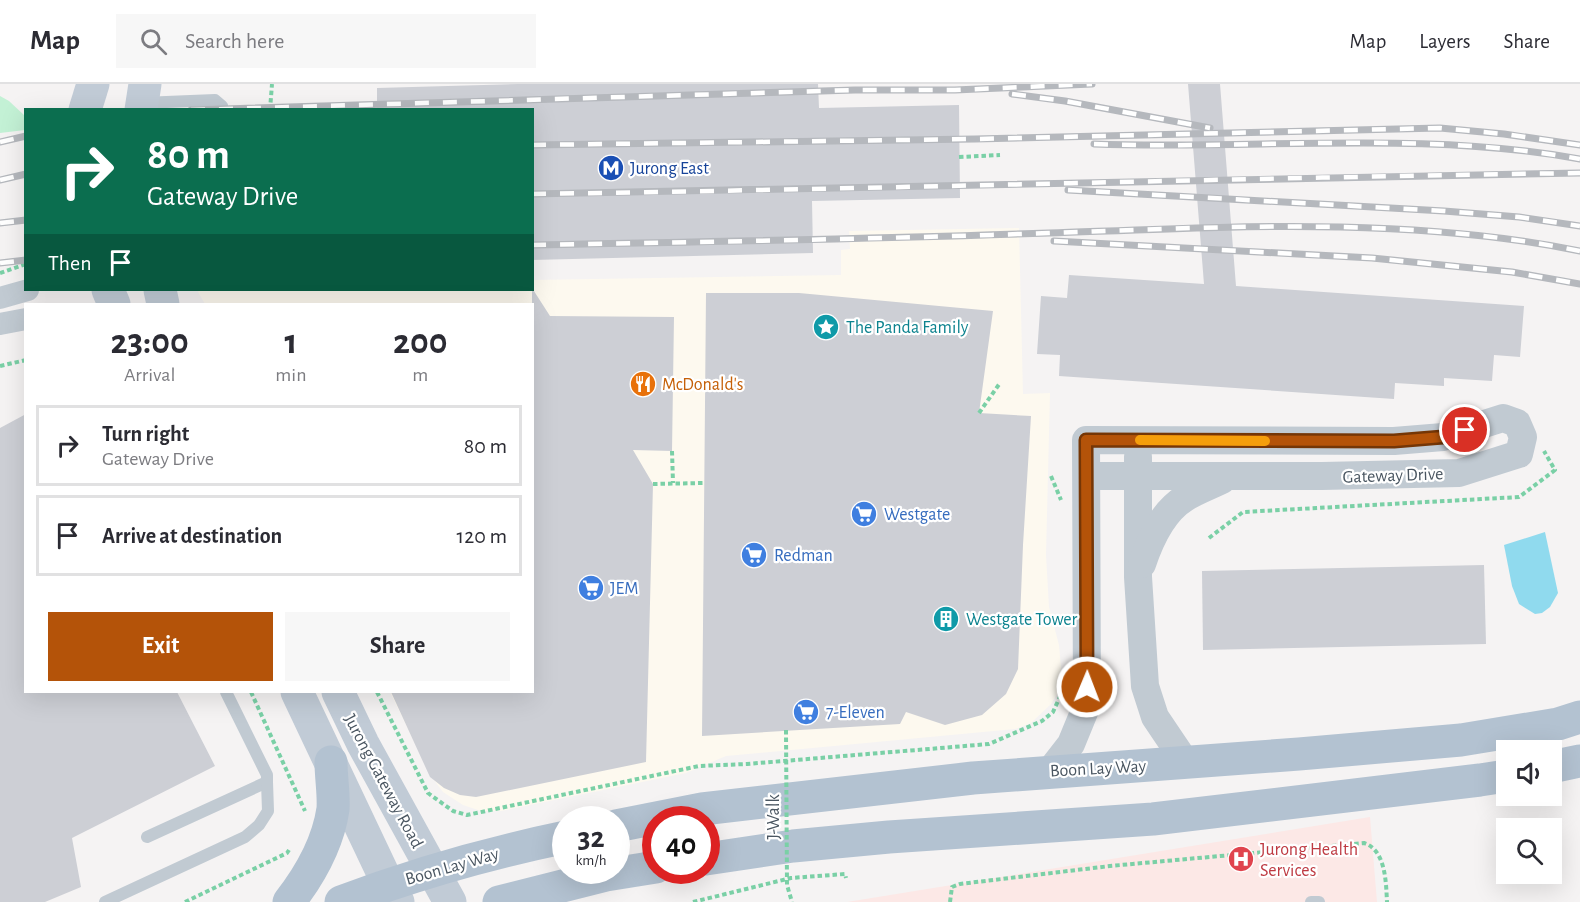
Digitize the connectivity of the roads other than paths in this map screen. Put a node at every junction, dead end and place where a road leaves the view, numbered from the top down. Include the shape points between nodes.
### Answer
1 (93, 84) edge
2 (142, 99) edge
3 (182, 106) edge
4 (87, 108) edge
5 (222, 108) edge
6 (24, 291) edge
7 (0, 298) edge
8 (24, 319) edge
9 (0, 324) edge
10 (1139, 440) junction
11 (1087, 476) junction
12 (1137, 476) junction
13 (1228, 477) junction
14 (1138, 577) junction
15 (226, 693) edge
16 (297, 693) edge
17 (338, 693) edge
18 (1580, 717) edge
19 (1580, 761) edge
20 (331, 762) junction
21 (1186, 763) junction
22 (1562, 765) edge
23 (1050, 771) junction
24 (1496, 778) edge
25 (267, 782) junction
26 (630, 823) edge
27 (147, 837) dead end
28 (552, 840) edge
29 (642, 852) edge
30 (720, 857) edge
31 (432, 871) junction
32 (571, 884) edge
33 (598, 884) edge
34 (393, 893) edge
35 (105, 902) edge
36 (289, 902) edge
37 (341, 902) edge
38 (450, 902) edge
39 (500, 902) edge
40 (583, 902) edge
41 (1311, 902) edge
42 (1319, 902) edge

1 - 4 main road
2 - 3 lane
3 - 5 lane via 215,100
6 - 7 street
8 - 9 street
10 - 11 street, Gateway Drive via 1086,440
10 - 12 street
10 - 13 street, Gateway Drive via 1394,441 1443,437 1503,418 1517,423 1523,437 1519,454 1459,473
11 - 12 street, Gateway Drive
11 - 23 street, Gateway Drive via 1087,705 1071,744
12 - 13 street, Gateway Drive
12 - 14 street
13 - 14 street via 1182,499 1162,520 1149,543
14 - 21 street via 1145,686 1155,717
15 - 25 lane
16 - 20 main road, Jurong Gateway Road
17 - 31 main road, Jurong Gateway Road
18 - 21 main road, Boon Lay Way via 1461,740
19 - 22 main road
20 - 34 main road, Jurong Gateway Road
20 - 36 main road via 333,807 326,839
21 - 23 main road, Boon Lay Way
23 - 26 main road, Boon Lay Way via 702,809
24 - 30 main road via 1153,819 890,837
25 - 27 lane
25 - 35 lane via 268,811 245,837
26 - 29 main road via 639,833
28 - 31 main road, Boon Lay Way
31 - 34 main road, Boon Lay Way
31 - 38 main road, Jurong Gateway Road
32 - 39 main road
33 - 40 main road
34 - 37 main road, Boon Lay Way
41 - 42 lane

